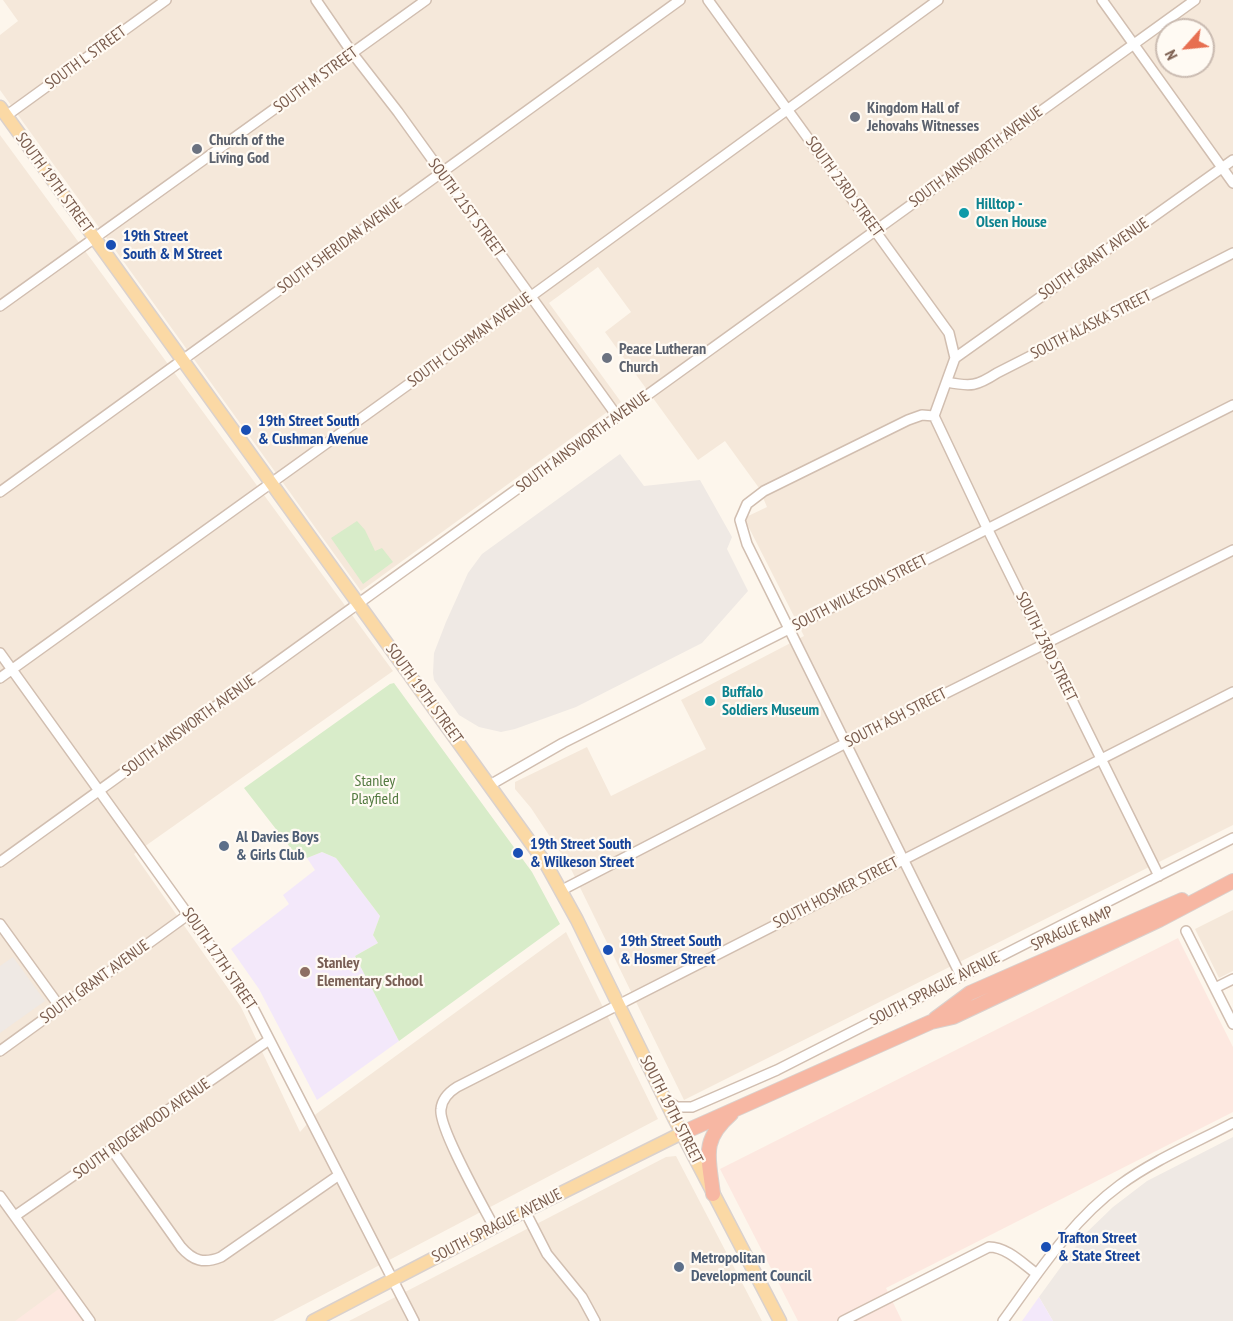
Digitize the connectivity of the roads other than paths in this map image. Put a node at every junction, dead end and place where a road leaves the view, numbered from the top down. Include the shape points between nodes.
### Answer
1 (166, 0) edge
2 (316, 0) edge
3 (426, 0) edge
4 (680, 0) edge
5 (708, 0) edge
6 (938, 0) edge
7 (1102, 0) edge
8 (1194, 0) edge
9 (1133, 44) junction
10 (353, 54) junction
11 (787, 109) junction
12 (3, 112) edge
13 (1233, 160) edge
14 (1222, 168) junction
15 (441, 174) junction
16 (1233, 183) edge
17 (874, 230) junction
18 (94, 238) junction
19 (1233, 253) edge
20 (530, 297) junction
21 (0, 306) edge
22 (955, 358) junction
23 (182, 360) junction
24 (947, 382) junction
25 (1233, 405) edge
26 (617, 416) junction
27 (934, 416) junction
28 (271, 483) junction
29 (0, 492) edge
30 (987, 528) junction
31 (1233, 550) edge
32 (358, 604) junction
33 (790, 628) junction
34 (1044, 644) junction
35 (0, 653) edge
36 (12, 669) junction
37 (0, 678) edge
38 (1233, 692) edge
39 (846, 743) junction
40 (1101, 759) junction
41 (490, 785) junction
42 (100, 790) junction
43 (1233, 838) edge
44 (903, 858) junction
45 (0, 862) edge
46 (1159, 876) junction
47 (1233, 881) edge
48 (562, 890) junction
49 (189, 914) junction
50 (0, 924) edge
51 (1186, 931) dead end
52 (961, 976) junction
53 (1233, 979) edge
54 (1215, 988) junction
55 (619, 1005) junction
56 (60, 1007) junction
57 (1233, 1024) edge
58 (269, 1040) junction
59 (0, 1051) edge
60 (666, 1100) junction
61 (738, 1107) junction
62 (1233, 1124) edge
63 (682, 1133) junction
64 (112, 1150) junction
65 (339, 1175) junction
66 (713, 1194) junction
67 (0, 1196) edge
68 (525, 1211) junction
69 (15, 1216) junction
70 (494, 1227) junction
71 (1037, 1274) junction
72 (393, 1279) junction
73 (90, 1321) edge
74 (313, 1321) edge
75 (414, 1321) edge
76 (595, 1321) edge
77 (780, 1321) edge
78 (843, 1321) edge
79 (1003, 1321) edge

1 - 12 street, SOUTH L STREET
2 - 10 street, SOUTH 21ST STREET
3 - 10 street, SOUTH M STREET
4 - 15 street, SOUTH SHERIDAN AVENUE
5 - 11 street, SOUTH 23RD STREET
6 - 11 street, SOUTH CUSHMAN AVENUE
7 - 9 street
8 - 9 street, SOUTH AINSWORTH AVENUE
9 - 14 street
9 - 17 street, SOUTH AINSWORTH AVENUE
10 - 15 street, SOUTH 21ST STREET
10 - 18 street, SOUTH M STREET
11 - 17 street, SOUTH 23RD STREET
11 - 20 street, SOUTH CUSHMAN AVENUE
12 - 18 main road, SOUTH 19TH STREET
13 - 14 street, SOUTH GRANT AVENUE
14 - 16 street
14 - 22 street, SOUTH GRANT AVENUE
15 - 20 street, SOUTH 21ST STREET
15 - 23 street, SOUTH SHERIDAN AVENUE
17 - 22 street, SOUTH 23RD STREET via 945,326
17 - 26 street, SOUTH AINSWORTH AVENUE
18 - 21 street, SOUTH M STREET
18 - 23 main road, SOUTH 19TH STREET
19 - 24 street, SOUTH ALASKA STREET via 974,386
20 - 26 street, SOUTH 21ST STREET
20 - 28 street, SOUTH CUSHMAN AVENUE
22 - 24 street
23 - 28 main road, SOUTH 19TH STREET
23 - 29 street, SOUTH SHERIDAN AVENUE
24 - 27 street
25 - 30 street, SOUTH WILKESON STREET
26 - 32 street, SOUTH AINSWORTH AVENUE
27 - 30 street, SOUTH 23RD STREET
27 - 33 street via 908,420 747,504 740,515 741,530
28 - 32 main road, SOUTH 19TH STREET
28 - 36 street, SOUTH CUSHMAN AVENUE
30 - 33 street, SOUTH WILKESON STREET
30 - 34 street, SOUTH 23RD STREET
31 - 34 street, SOUTH ASH STREET
32 - 41 main road, SOUTH 19TH STREET
32 - 42 street, SOUTH AINSWORTH AVENUE
33 - 39 street
33 - 41 street, SOUTH WILKESON STREET via 563,743
34 - 39 street, SOUTH ASH STREET
34 - 40 street, SOUTH 23RD STREET
35 - 36 street, SOUTH 17TH STREET
36 - 37 street, SOUTH CUSHMAN AVENUE
36 - 42 street, SOUTH 17TH STREET
38 - 40 street, SOUTH HOSMER STREET
39 - 44 street
39 - 48 street, SOUTH ASH STREET
40 - 44 street, SOUTH HOSMER STREET
40 - 46 street, SOUTH 23RD STREET
41 - 48 main road, SOUTH 19TH STREET
42 - 45 street, SOUTH AINSWORTH AVENUE
42 - 49 street, SOUTH 17TH STREET
43 - 46 street, SOUTH SPRAGUE AVENUE
44 - 52 street
44 - 55 street, SOUTH HOSMER STREET
46 - 52 street, SOUTH SPRAGUE AVENUE
47 - 61 highway, SPRAGUE RAMP via 975,1007 931,1022
48 - 55 main road, SOUTH 19TH STREET
49 - 56 street, SOUTH GRANT AVENUE
49 - 58 street, SOUTH 17TH STREET via 248,998
50 - 56 street
51 - 54 street
52 - 60 street, SOUTH SPRAGUE AVENUE via 777,1070 692,1107 677,1107
53 - 54 street
54 - 57 street
55 - 60 main road, SOUTH 19TH STREET
55 - 70 street, SOUTH HOSMER STREET via 464,1082 443,1101 443,1126
56 - 59 street, SOUTH GRANT AVENUE
58 - 64 street, SOUTH RIDGEWOOD AVENUE
58 - 65 street, SOUTH 17TH STREET
60 - 63 main road, SOUTH 19TH STREET
61 - 63 highway, SPRAGUE RAMP
61 - 66 highway via 718,1127 709,1143
62 - 71 street via 1149,1166 1108,1194 1077,1224
63 - 66 main road, SOUTH 19TH STREET
63 - 68 main road, SOUTH SPRAGUE AVENUE
64 - 65 street via 181,1247 202,1262 221,1257
64 - 69 street, SOUTH RIDGEWOOD AVENUE
65 - 72 street, SOUTH 17TH STREET
66 - 77 main road, SOUTH 19TH STREET
67 - 69 street
68 - 70 main road, SOUTH SPRAGUE AVENUE
68 - 76 street via 547,1254 582,1297
69 - 73 street
70 - 72 main road, SOUTH SPRAGUE AVENUE
71 - 78 street via 1007,1252 989,1247
71 - 79 street
72 - 74 main road, SOUTH SPRAGUE AVENUE
72 - 75 street, SOUTH 17TH STREET

